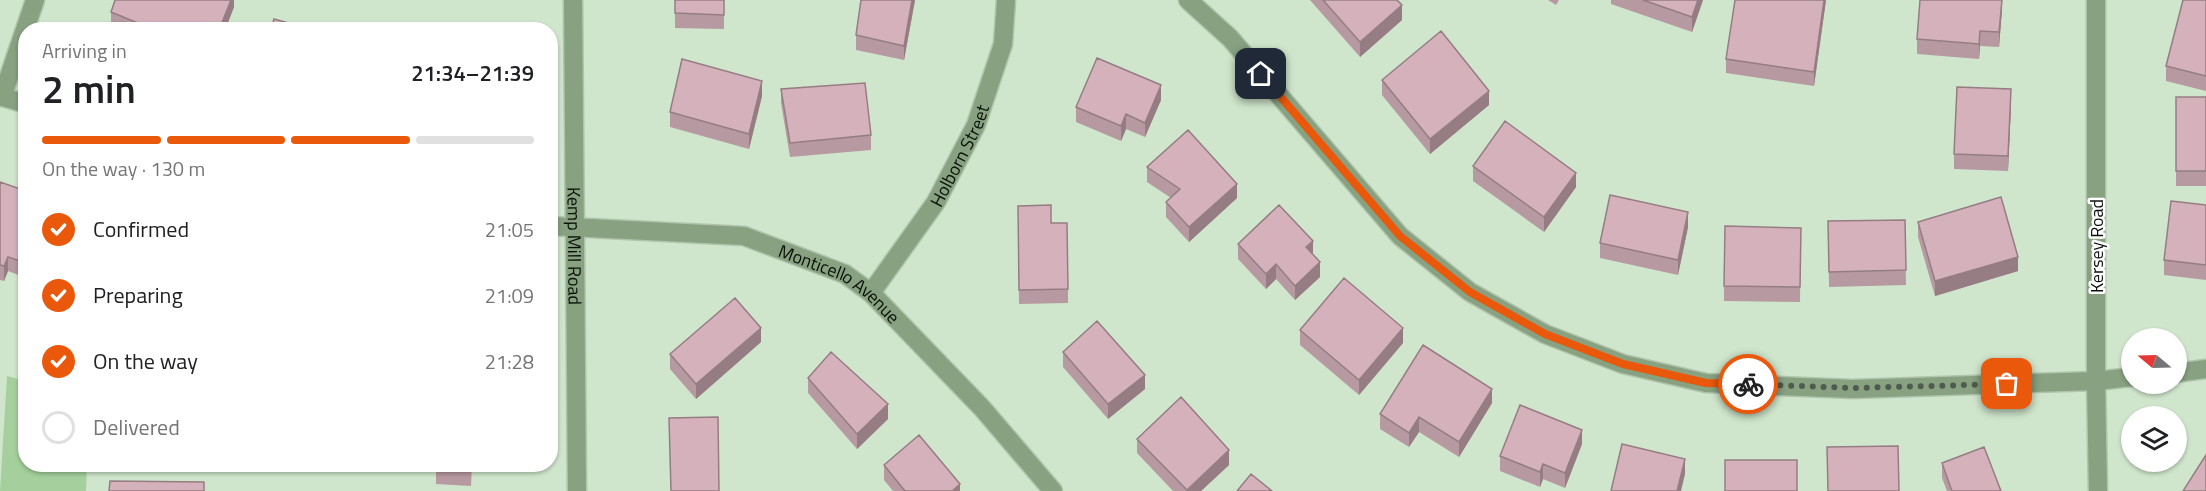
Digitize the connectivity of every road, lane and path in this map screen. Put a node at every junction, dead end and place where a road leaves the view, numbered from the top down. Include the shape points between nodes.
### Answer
1 (35, 0) edge
2 (573, 0) edge
3 (1006, 0) edge
4 (1188, 0) edge
5 (2096, 0) edge
6 (27, 22) edge
7 (18, 48) edge
8 (1, 96) edge
9 (18, 101) edge
10 (558, 226) edge
11 (575, 226) junction
12 (871, 293) junction
13 (2206, 369) edge
14 (2187, 372) edge
15 (2121, 379) edge
16 (2096, 381) junction
17 (578, 491) edge
18 (1053, 491) edge
19 (2098, 491) edge

1 - 6 street
2 - 11 street, Kemp Mill Road
3 - 12 street, Holborn Street via 1003,44 976,125 936,202
4 - 16 street via 1230,38 1400,236 1470,292 1545,334 1623,364 1706,383 1853,388
5 - 16 street, Kersey Road
7 - 8 street
8 - 9 street
10 - 11 street, Monticello Avenue
11 - 12 street, Monticello Avenue via 744,236 845,274
11 - 17 street, Kemp Mill Road
12 - 18 street, Monticello Avenue via 982,408
13 - 14 street
15 - 16 street
16 - 19 street, Kersey Road

